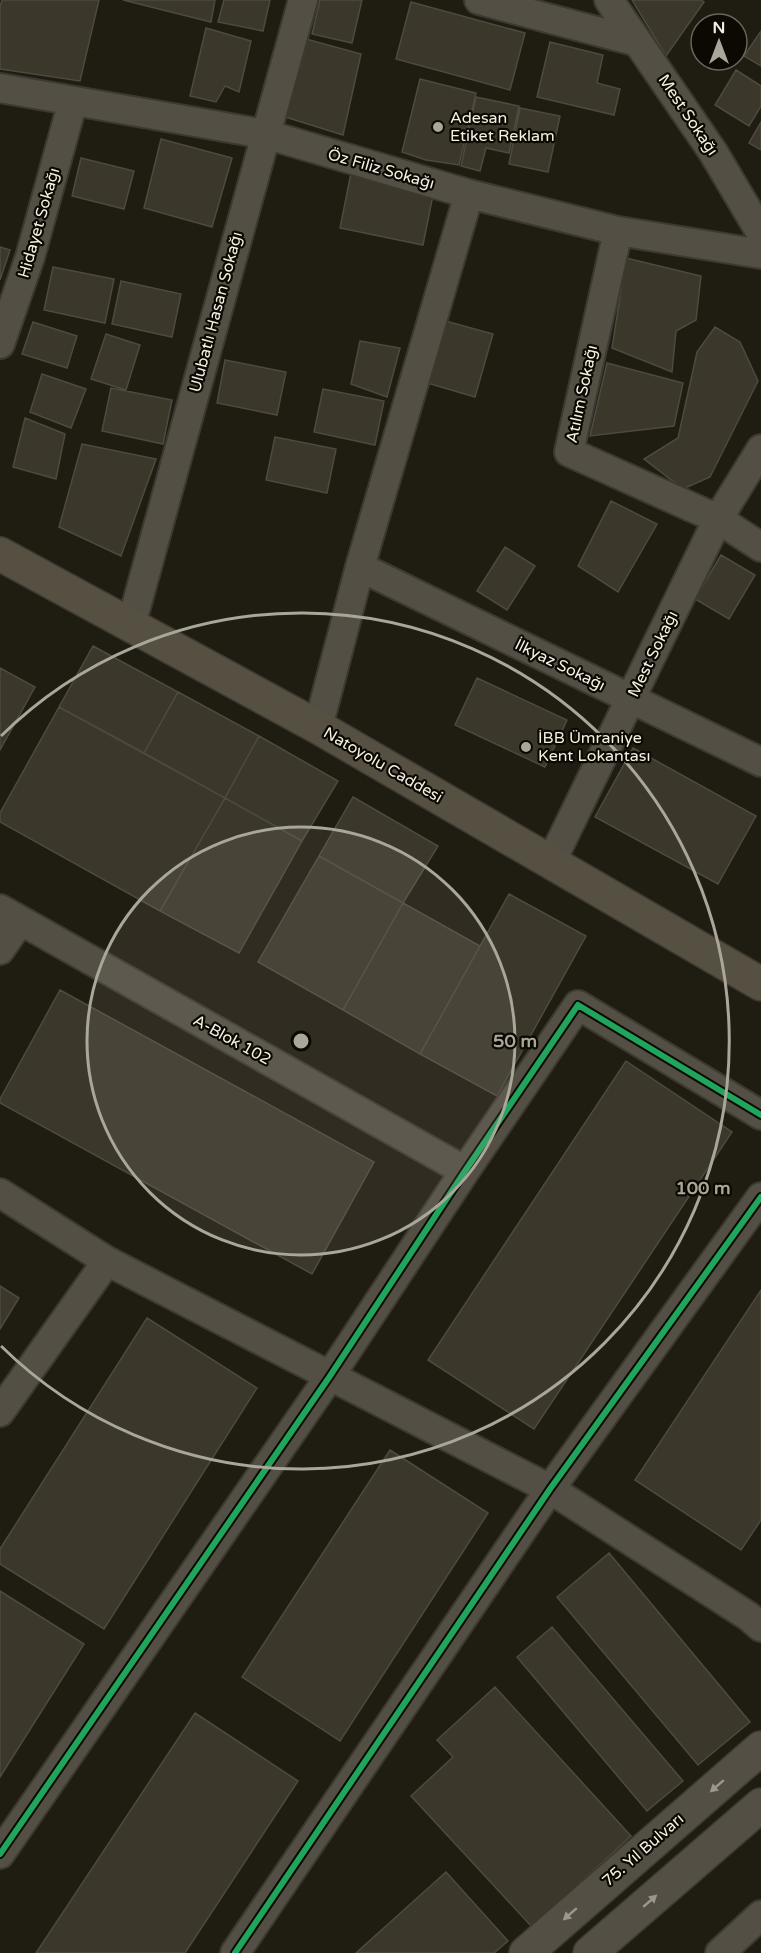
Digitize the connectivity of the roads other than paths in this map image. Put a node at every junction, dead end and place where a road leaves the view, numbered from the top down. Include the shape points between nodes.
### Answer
1 (303, 0) edge
2 (479, 0) edge
3 (609, 0) edge
4 (638, 42) junction
5 (0, 88) edge
6 (73, 101) junction
7 (265, 134) junction
8 (469, 194) junction
9 (753, 204) edge
10 (618, 231) junction
11 (761, 233) edge
12 (761, 254) edge
13 (0, 344) edge
14 (761, 449) edge
15 (718, 519) junction
16 (761, 547) edge
17 (0, 554) edge
18 (360, 567) junction
19 (131, 625) junction
20 (631, 699) junction
21 (318, 727) junction
22 (761, 762) edge
23 (551, 862) junction
24 (10, 915) edge
25 (0, 950) edge
26 (761, 984) edge
27 (761, 1116) edge
28 (465, 1171) junction
29 (0, 1193) edge
30 (761, 1197) edge
31 (106, 1261) junction
32 (330, 1376) junction
33 (0, 1412) edge
34 (550, 1489) junction
35 (757, 1614) edge
36 (761, 1748) edge
37 (761, 1805) edge
38 (0, 1854) edge
39 (761, 1915) edge
40 (235, 1953) edge
41 (526, 1953) edge
42 (590, 1953) edge
43 (720, 1953) edge

1 - 7 street, Ulubatlı Hasan Sokağı
2 - 4 street
3 - 4 street, Mest Sokağı
4 - 9 street, Mest Sokağı
5 - 6 street, Öz Filiz Sokağı
6 - 7 street, Öz Filiz Sokağı
6 - 13 street, Hidayet Sokağı via 30,257
7 - 8 street, Öz Filiz Sokağı
7 - 19 street, Ulubatlı Hasan Sokağı
8 - 10 street, Öz Filiz Sokağı
8 - 18 street
9 - 11 street, Mest Sokağı
10 - 12 street, Öz Filiz Sokağı
10 - 15 street, Atılım Sokağı via 569,452
14 - 15 street, Mest Sokağı
15 - 16 street, Atılım Sokağı
15 - 20 street, Mest Sokağı
17 - 19 main road, Natoyolu Caddesi
18 - 20 street, İlkyaz Sokağı
18 - 21 street
19 - 21 main road, Natoyolu Caddesi
20 - 22 street, İlkyaz Sokağı
20 - 23 street, Mest Sokağı
21 - 23 main road, Natoyolu Caddesi
23 - 26 main road, Natoyolu Caddesi
24 - 25 street
24 - 28 street, A-Blok 102
27 - 28 street via 578,1005
28 - 32 street
29 - 31 street
30 - 34 street
31 - 32 street
31 - 33 street
32 - 34 street
32 - 38 street
34 - 35 street
34 - 40 street
36 -> 41 street, 75. Yıl Bulvarı
42 -> 37 street
39 - 43 street

